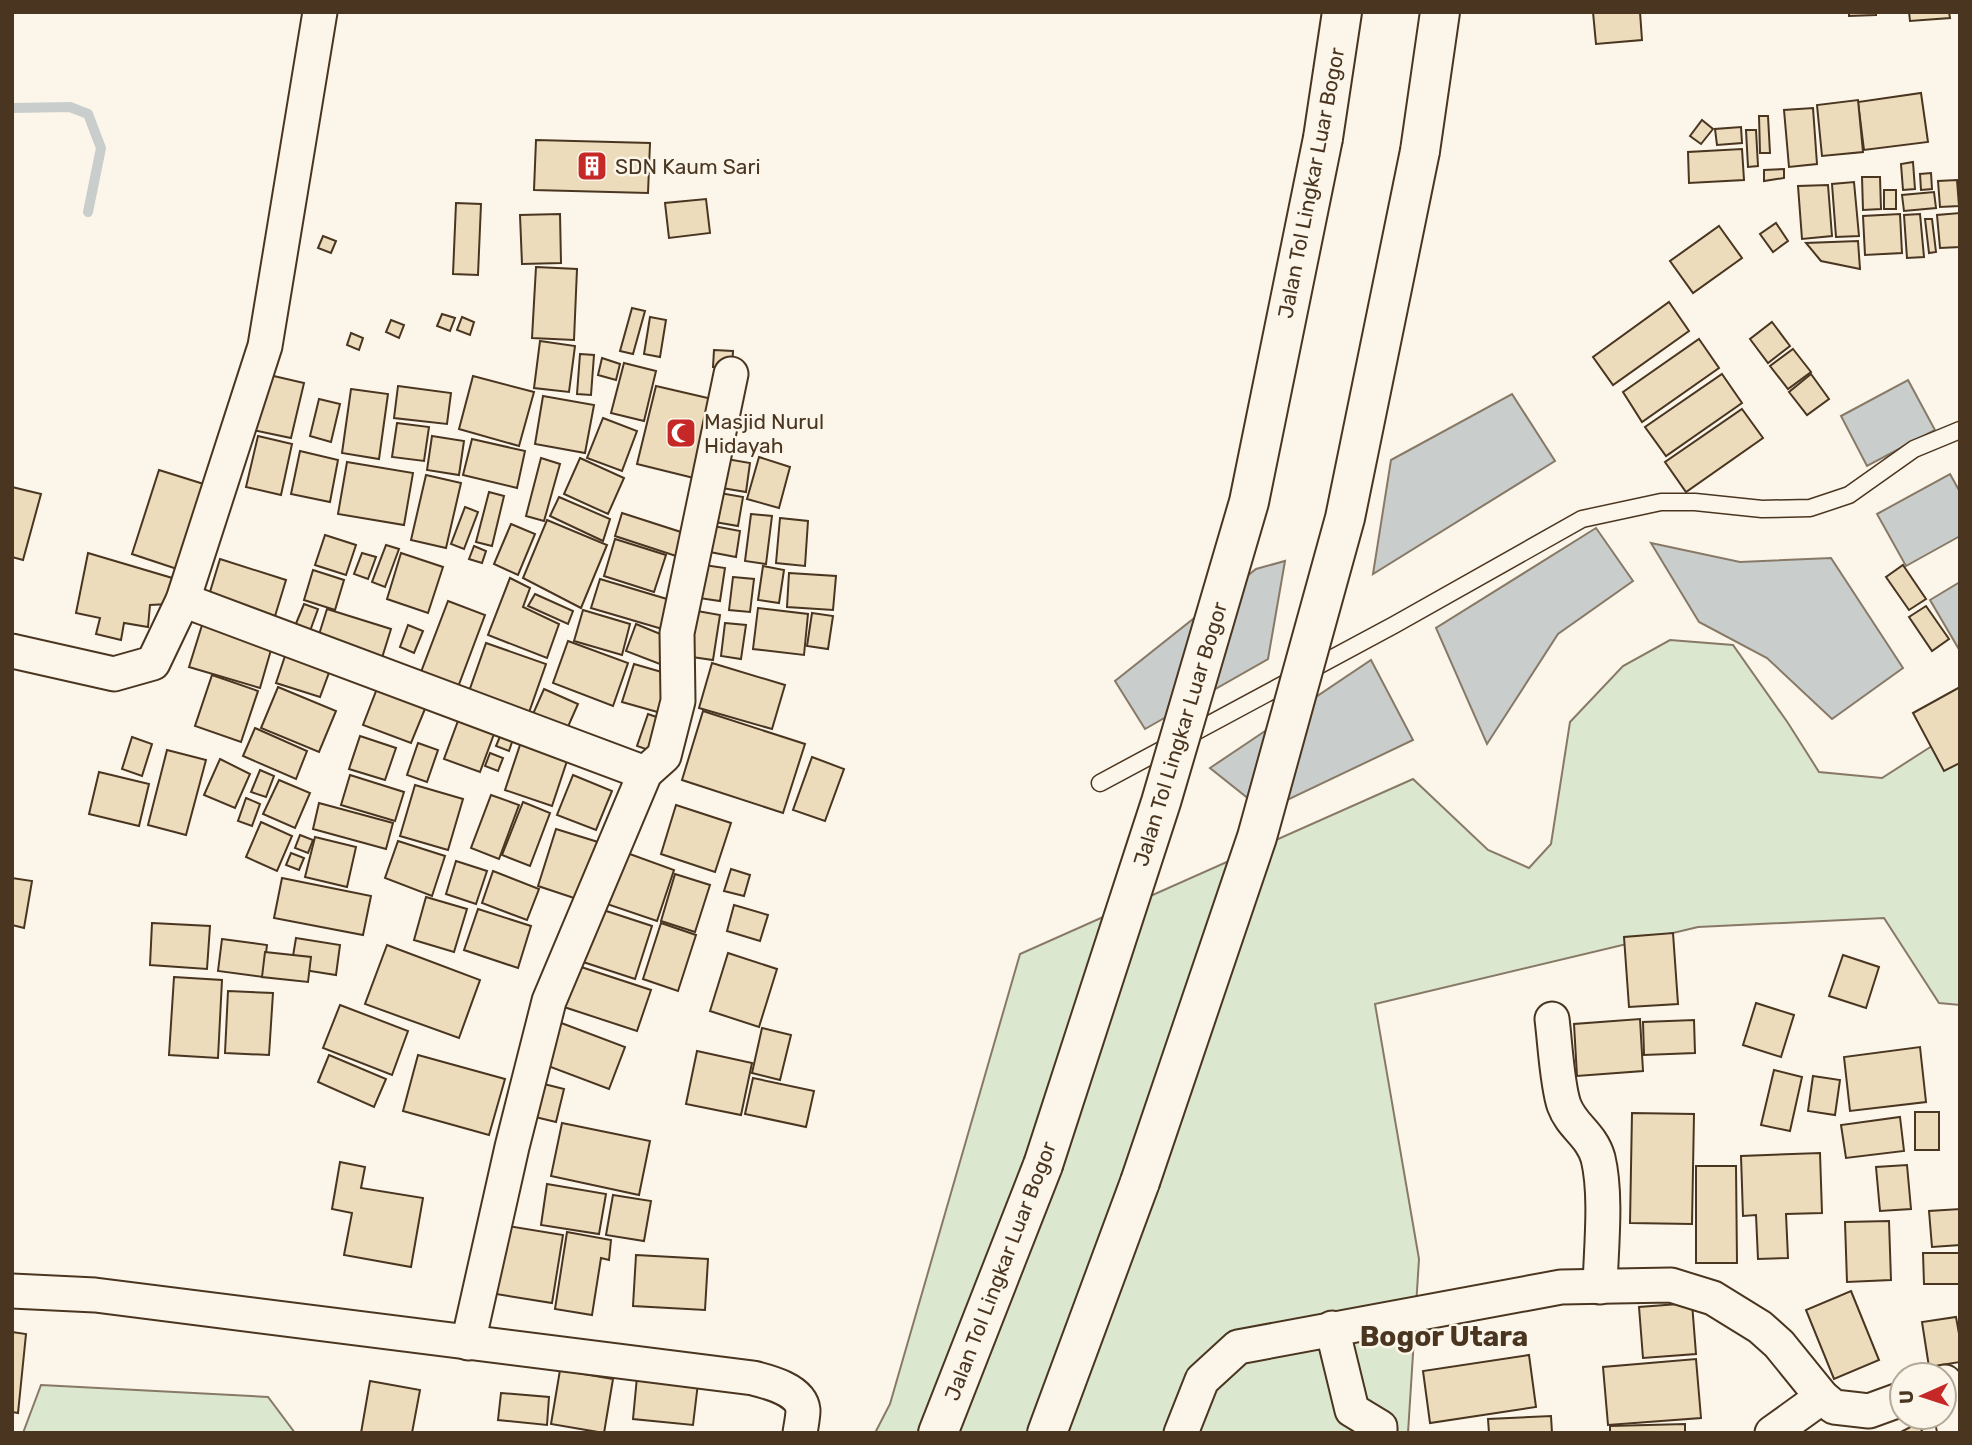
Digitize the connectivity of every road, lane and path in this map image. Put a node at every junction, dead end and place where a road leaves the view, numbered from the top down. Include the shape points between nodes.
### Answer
1 (320, 12) edge
2 (1342, 12) edge
3 (1440, 12) edge
4 (731, 374) dead end
5 (1960, 430) edge
6 (183, 600) junction
7 (12, 651) edge
8 (645, 773) junction
9 (1100, 783) dead end
10 (1552, 1019) dead end
11 (1600, 1287) junction
12 (12, 1291) edge
13 (1332, 1328) junction
14 (468, 1343) junction
15 (1822, 1397) junction
16 (1888, 1404) edge
17 (800, 1433) edge
18 (938, 1433) edge
19 (1046, 1433) edge
20 (1181, 1433) edge
21 (1380, 1433) edge
22 (1772, 1433) edge

1 - 6 street via 265,346
2 - 18 highway, Jalan Tol Lingkar Luar Bogor, bridge via 1323,138 1249,502 1161,802 1043,1165
3 - 19 highway, bridge via 1420,151 1345,518 1257,837 1140,1182
4 - 8 street via 677,633 678,701 664,756
5 - 9 lane via 1914,449 1849,495 1810,508 1661,502 1581,519
6 - 7 street via 153,663 114,674
6 - 8 street
8 - 14 street via 548,1001
10 - 11 street via 1563,1103 1593,1144 1599,1163
11 - 13 street via 1561,1287
11 - 15 street via 1671,1285 1713,1298 1760,1326
12 - 14 street via 95,1294
13 - 20 street via 1238,1347 1202,1380
13 - 21 street via 1352,1410 1380,1427
14 - 17 street via 768,1382 796,1397 803,1409
15 - 16 street via 1833,1406 1869,1411
15 - 22 street

